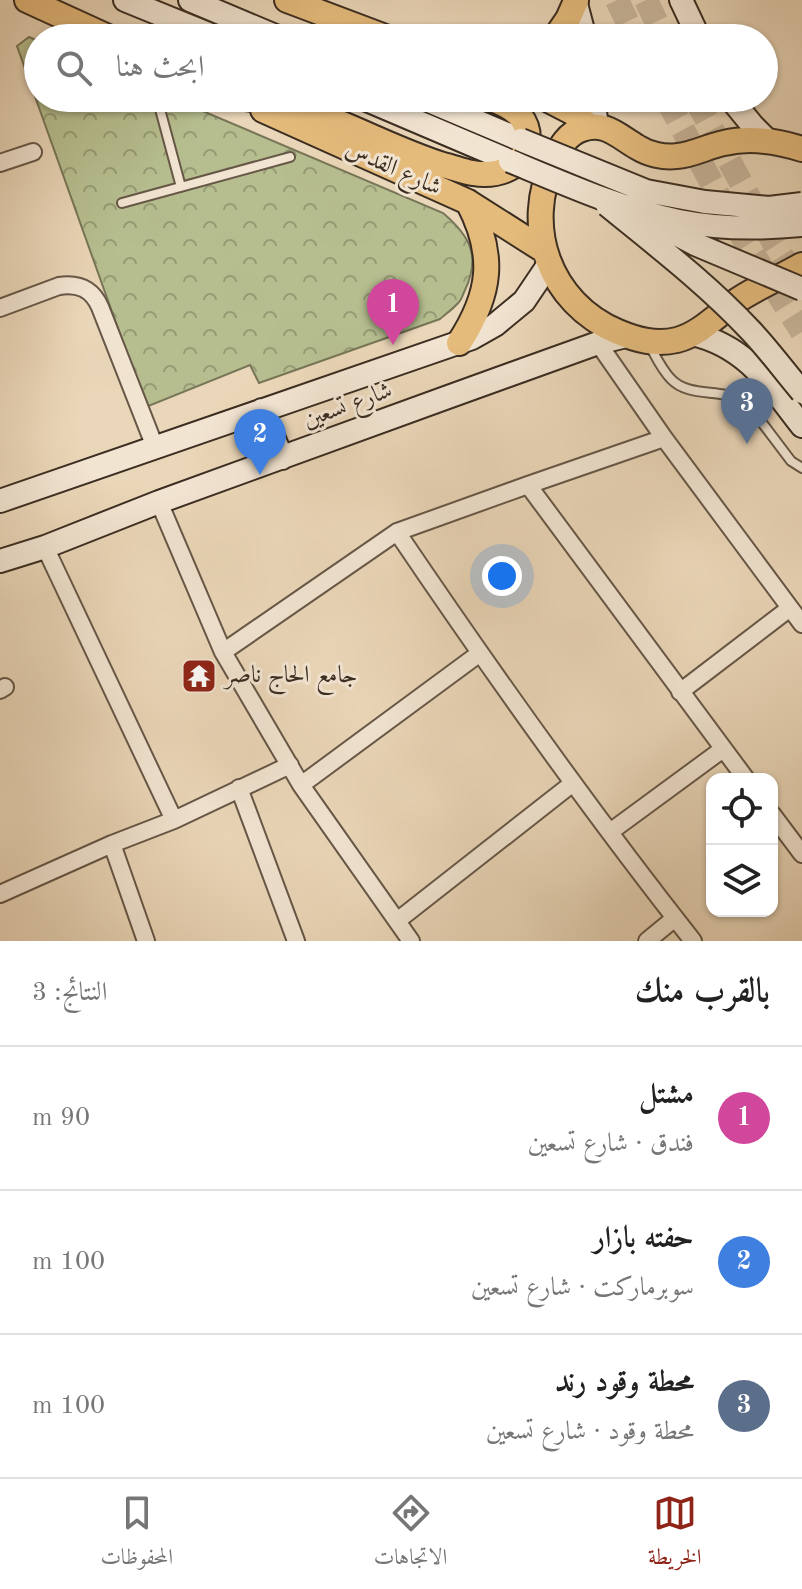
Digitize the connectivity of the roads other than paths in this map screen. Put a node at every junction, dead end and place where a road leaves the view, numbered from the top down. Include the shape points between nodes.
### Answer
1 (27, 0) edge
2 (125, 0) edge
3 (190, 0) edge
4 (287, 0) edge
5 (576, 0) edge
6 (681, 0) edge
7 (322, 14) junction
8 (79, 24) edge
9 (184, 24) edge
10 (247, 24) edge
11 (336, 24) edge
12 (350, 24) edge
13 (565, 24) edge
14 (582, 24) edge
15 (692, 24) edge
16 (161, 112) edge
17 (266, 112) edge
18 (312, 112) edge
19 (395, 112) edge
20 (455, 112) edge
21 (516, 112) edge
22 (571, 112) edge
23 (593, 112) edge
24 (742, 112) edge
25 (594, 127) junction
26 (768, 141) junction
27 (801, 148) edge
28 (33, 152) dead end
29 (290, 157) dead end
30 (0, 163) edge
31 (181, 187) junction
32 (593, 194) junction
33 (468, 202) junction
34 (122, 203) dead end
35 (802, 204) edge
36 (638, 211) junction
37 (802, 225) edge
38 (547, 258) junction
39 (802, 265) edge
40 (802, 289) edge
41 (0, 308) edge
42 (693, 334) junction
43 (637, 338) junction
44 (459, 343) junction
45 (598, 343) junction
46 (773, 389) junction
47 (802, 392) edge
48 (748, 406) junction
49 (262, 410) junction
50 (802, 426) edge
51 (664, 438) junction
52 (155, 447) junction
53 (282, 458) junction
54 (802, 468) edge
55 (528, 485) junction
56 (0, 501) edge
57 (159, 502) junction
58 (397, 532) junction
59 (45, 547) junction
60 (0, 561) edge
61 (790, 608) junction
62 (802, 624) edge
63 (223, 652) junction
64 (480, 653) junction
65 (680, 692) junction
66 (723, 749) junction
67 (290, 765) junction
68 (741, 773) edge
69 (573, 783) junction
70 (301, 785) junction
71 (239, 788) junction
72 (174, 820) junction
73 (778, 822) edge
74 (610, 832) junction
75 (112, 844) junction
76 (802, 854) edge
77 (0, 894) edge
78 (675, 918) junction
79 (397, 921) junction
80 (146, 941) edge
81 (296, 941) edge
82 (411, 941) edge
83 (647, 941) edge
84 (693, 941) edge

1 - 8 main road
2 - 9 main road
3 - 10 main road
4 - 7 main road
5 - 13 main road
5 - 14 main road
6 - 15 main road
7 - 11 main road
7 - 12 main road
16 - 31 lane
17 - 33 main road, شارع القدس
18 - 21 main road via 409,154 473,173 495,173 520,160 528,134
19 - 32 main road, bridge
20 - 35 main road, bridge via 646,191 769,208
22 - 25 main road
23 - 25 main road
24 - 26 main road
25 - 26 main road via 608,128 637,148 663,156 725,143
25 - 38 main road via 568,137 549,171 541,224
26 - 27 main road
28 - 30 street
29 - 31 lane
31 - 34 lane
32 - 36 main road, bridge
32 - 47 main road, bridge via 730,309
33 - 38 main road, شارع القدس
33 - 44 main road via 484,242 486,285
36 - 37 main road, bridge via 712,226
36 - 40 main road, bridge via 675,235
38 - 43 main road via 572,301 606,327
38 - 44 main road, شارع تسعين via 524,301 495,325
39 - 42 main road via 737,301
41 - 52 street via 59,286 89,291
42 - 43 main road via 663,342
42 - 46 main road via 728,346
43 - 45 main road, شارع تسعين
43 - 48 lane via 676,384
44 - 49 main road, شارع تسعين
45 - 51 street
45 - 53 main road, شارع تسعين
46 - 48 lane
46 - 50 main road
48 - 54 lane
49 - 52 main road, شارع تسعين
49 - 53 main road
51 - 55 street
51 - 61 street
52 - 56 main road, شارع تسعين
53 - 57 main road, شارع تسعين
55 - 58 street
55 - 65 street
57 - 59 main road, شارع تسعين
57 - 63 street
58 - 63 street
58 - 64 street
59 - 60 main road, شارع تسعين
59 - 72 street
61 - 62 street
61 - 65 street
63 - 67 street
64 - 69 street
64 - 70 street
65 - 66 street
66 - 68 street
66 - 74 street
67 - 70 street
67 - 71 street
69 - 74 street
69 - 79 street
70 - 79 street
71 - 72 street
71 - 81 street
72 - 75 street
73 - 76 street
74 - 78 street
75 - 77 street
75 - 80 street
78 - 83 street
78 - 84 street
79 - 82 street

